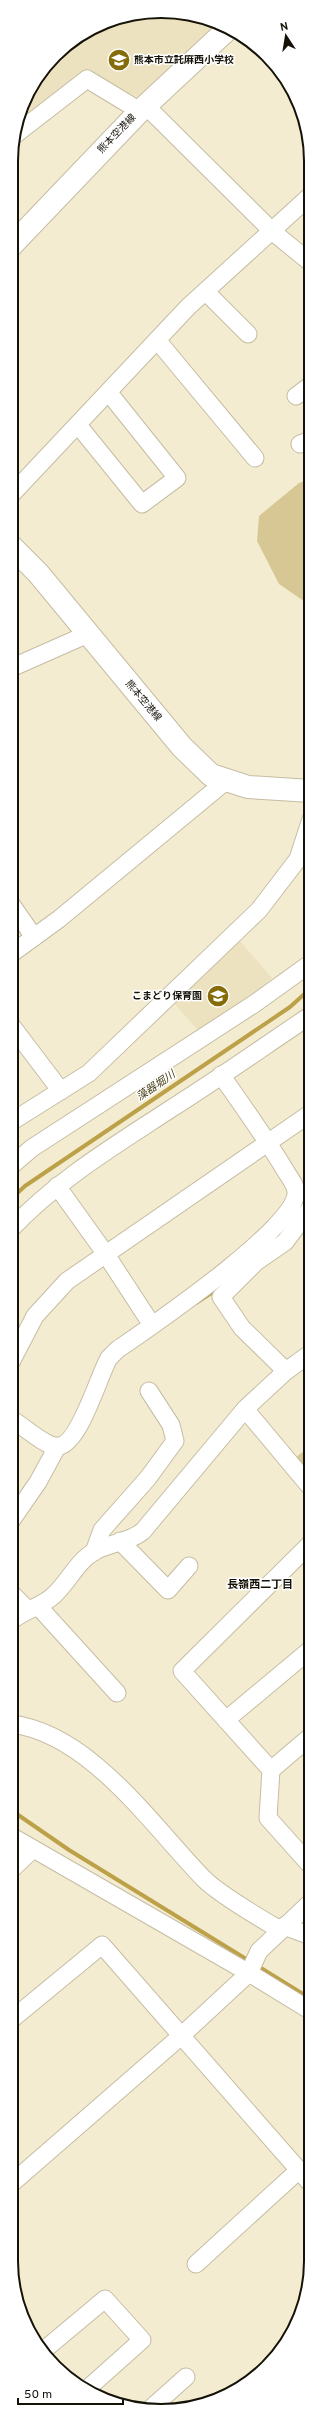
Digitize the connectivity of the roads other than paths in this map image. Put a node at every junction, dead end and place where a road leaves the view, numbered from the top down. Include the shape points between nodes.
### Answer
1 (224, 33) edge
2 (142, 108) junction
3 (22, 129) edge
4 (304, 202) edge
5 (273, 232) junction
6 (18, 239) edge
7 (304, 258) edge
8 (206, 292) junction
9 (248, 334) dead end
10 (157, 340) junction
11 (109, 393) junction
12 (78, 425) junction
13 (255, 458) dead end
14 (18, 488) edge
15 (18, 553) edge
16 (88, 634) junction
17 (18, 665) edge
18 (226, 781) junction
19 (304, 791) edge
20 (304, 840) edge
21 (18, 914) edge
22 (34, 937) junction
23 (18, 949) edge
24 (304, 968) edge
25 (304, 1020) edge
26 (18, 1034) edge
27 (221, 1074) junction
28 (61, 1091) junction
29 (18, 1118) edge
30 (304, 1118) edge
31 (268, 1142) junction
32 (18, 1160) edge
33 (57, 1186) junction
34 (304, 1216) edge
35 (18, 1221) edge
36 (105, 1253) junction
37 (152, 1326) junction
38 (18, 1348) edge
39 (304, 1358) edge
40 (286, 1371) junction
41 (149, 1391) dead end
42 (245, 1409) junction
43 (18, 1423) edge
44 (57, 1447) junction
45 (304, 1480) edge
46 (18, 1511) edge
47 (120, 1541) junction
48 (304, 1550) edge
49 (94, 1552) junction
50 (189, 1566) dead end
51 (18, 1598) edge
52 (33, 1608) junction
53 (18, 1617) edge
54 (304, 1655) edge
55 (118, 1693) dead end
56 (226, 1720) junction
57 (18, 1726) edge
58 (304, 1742) edge
59 (271, 1770) junction
60 (18, 1840) edge
61 (33, 1849) junction
62 (304, 1858) edge
63 (18, 1863) edge
64 (304, 1908) edge
65 (282, 1928) junction
66 (304, 1934) edge
67 (249, 1973) junction
68 (304, 2007) edge
69 (18, 2014) edge
70 (181, 2036) junction
71 (299, 2170) junction
72 (304, 2176) edge
73 (18, 2178) edge
74 (196, 2264) dead end
75 (47, 2347) edge
76 (186, 2377) dead end
77 (91, 2386) edge
78 (156, 2404) edge

1 - 2 main road, 熊本空港線
2 - 3 street via 86,79
2 - 5 street
2 - 6 main road, 熊本空港線
4 - 5 street
5 - 7 street
5 - 8 street
8 - 9 street
8 - 10 street
10 - 11 street
10 - 13 street
11 - 12 street
11 - 12 street via 177,478 142,504
12 - 14 street
15 - 16 main road, 熊本空港線 via 38,573
16 - 17 street
16 - 18 main road, 熊本空港線 via 182,748 211,775
18 - 19 main road, 熊本空港線 via 248,787
18 - 22 street
20 - 28 street via 298,858 259,910 98,1065
21 - 22 street
22 - 23 street
24 - 32 street via 254,1004 32,1148
25 - 27 street
26 - 28 street
27 - 31 street
27 - 33 street
28 - 29 street
30 - 31 street
31 - 36 street
31 - 37 street via 295,1187 296,1196 292,1204 270,1232 207,1288
33 - 35 street via 34,1204
33 - 36 street
34 - 40 street via 285,1242 256,1262 221,1297 242,1328
36 - 37 street
36 - 38 street via 67,1281 44,1304 34,1316
37 - 44 street via 109,1358 80,1424 68,1442
39 - 40 street
40 - 42 street
41 - 49 street via 171,1426 175,1441 148,1478 102,1530
42 - 45 street
42 - 47 street via 146,1528 136,1536
43 - 44 street
44 - 46 street via 38,1482
47 - 49 street
47 - 50 street via 168,1590
48 - 56 street via 182,1671
49 - 52 street via 53,1597
51 - 52 street
52 - 53 street
52 - 55 street
54 - 56 street
56 - 59 street
57 - 65 street via 36,1730 71,1748 121,1787 205,1880 261,1919
58 - 59 street
59 - 62 street via 268,1818
60 - 61 street
61 - 63 street
61 - 67 street
64 - 65 street
65 - 66 street
65 - 67 street via 259,1951
67 - 68 street
67 - 70 street
69 - 70 street via 102,1945
70 - 71 street
70 - 73 street
71 - 72 street
71 - 74 street
75 - 77 street via 105,2299 142,2340
76 - 78 street

